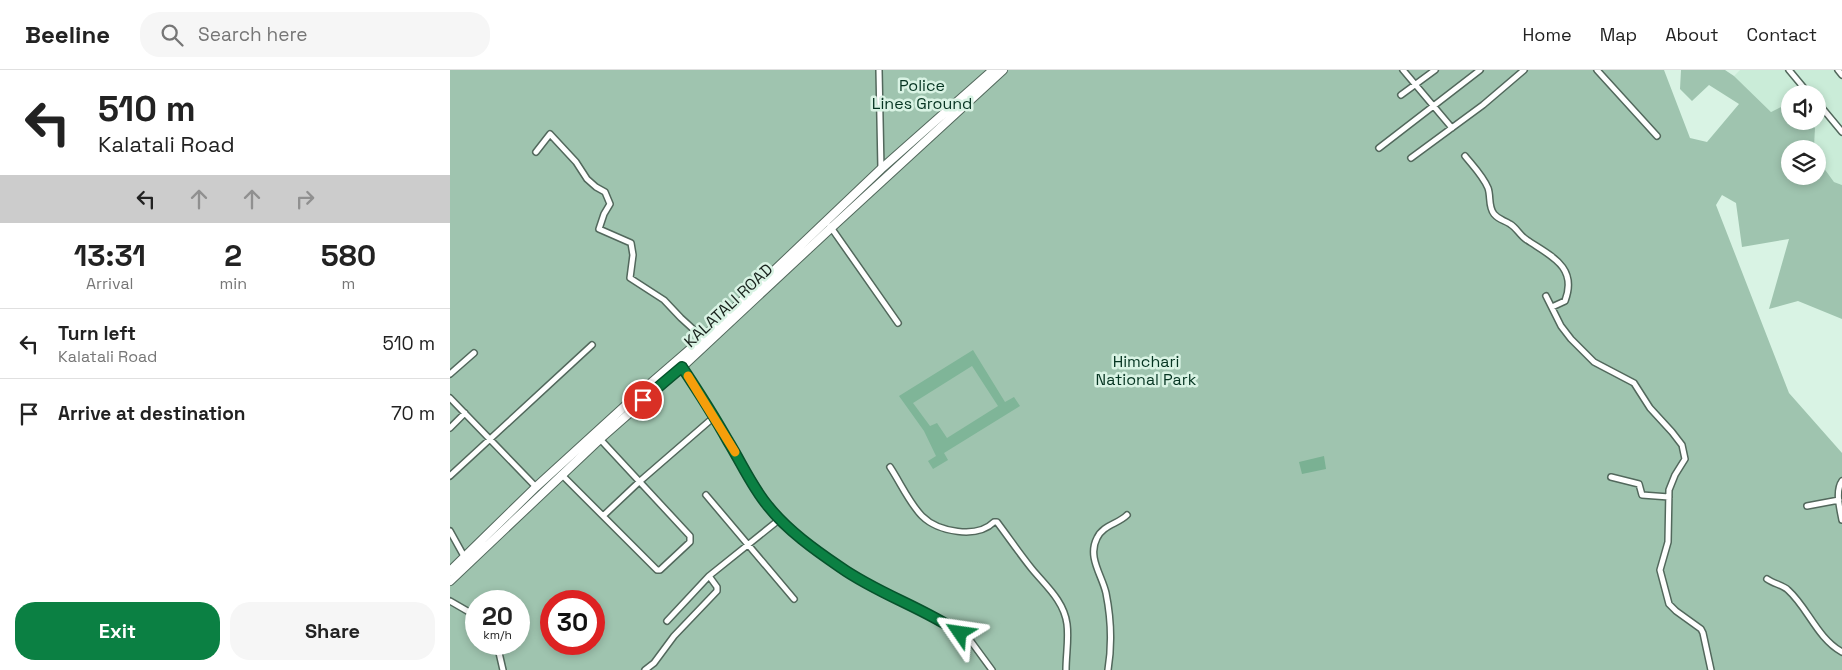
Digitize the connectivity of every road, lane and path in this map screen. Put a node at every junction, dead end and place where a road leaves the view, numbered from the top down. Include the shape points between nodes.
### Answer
1 (879, 70) edge
2 (993, 70) edge
3 (1003, 70) edge
4 (1404, 70) edge
5 (1435, 70) edge
6 (1480, 70) edge
7 (1597, 70) edge
8 (1789, 70) edge
9 (1838, 70) edge
10 (1521, 71) edge
11 (1842, 75) edge
12 (1416, 85) junction
13 (1802, 85) edge
14 (1401, 95) dead end
15 (1433, 106) junction
16 (1826, 112) edge
17 (1452, 128) junction
18 (1841, 128) edge
19 (1657, 136) dead end
20 (1379, 148) dead end
21 (536, 152) dead end
22 (1465, 156) dead end
23 (894, 158) junction
24 (1411, 158) dead end
25 (901, 164) junction
26 (881, 169) junction
27 (829, 225) junction
28 (1546, 296) dead end
29 (1552, 307) junction
30 (898, 323) dead end
31 (703, 338) junction
32 (592, 344) dead end
33 (474, 353) dead end
34 (682, 367) junction
35 (450, 374) edge
36 (450, 398) edge
37 (465, 413) junction
38 (714, 417) junction
39 (450, 428) edge
40 (489, 439) junction
41 (600, 439) junction
42 (890, 467) dead end
43 (562, 475) junction
44 (450, 476) edge
45 (1611, 477) dead end
46 (1842, 481) edge
47 (639, 482) junction
48 (536, 487) junction
49 (706, 494) dead end
50 (1669, 497) junction
51 (1839, 500) junction
52 (1807, 506) dead end
53 (1127, 515) dead end
54 (603, 516) junction
55 (780, 519) junction
56 (1842, 520) edge
57 (505, 523) junction
58 (450, 531) edge
59 (749, 544) junction
60 (464, 558) junction
61 (450, 571) edge
62 (709, 576) junction
63 (1767, 580) dead end
64 (450, 581) edge
65 (794, 600) dead end
66 (450, 602) edge
67 (465, 610) edge
68 (667, 621) dead end
69 (1842, 652) edge
70 (500, 655) edge
71 (503, 670) edge
72 (645, 670) edge
73 (992, 670) edge
74 (1066, 670) edge
75 (1108, 670) edge
76 (1711, 670) edge

1 - 26 street
2 - 23 highway, KALATALI ROAD
3 - 25 highway, KALATALI ROAD
4 - 12 street
5 - 12 street
6 - 15 street
7 - 19 street
8 - 13 street
9 - 11 street
10 - 17 street
12 - 14 street
12 - 15 street
15 - 17 street
15 - 20 street
16 - 18 street
17 - 24 street
21 - 31 street via 550,134 587,179 605,192 610,204 599,229 631,243 630,278 664,300
22 - 29 street via 1487,186 1492,212 1563,267 1568,279 1568,292 1565,301
23 - 25 highway
23 - 26 highway, KALATALI ROAD
25 - 27 highway, KALATALI ROAD
26 - 27 highway, KALATALI ROAD
27 - 30 street
27 - 31 highway, KALATALI ROAD
27 - 34 highway, KALATALI ROAD
28 - 29 street
29 - 50 street via 1561,326 1580,350 1605,369 1634,383 1682,446 1685,459 1675,474
31 - 48 highway, KALATALI ROAD
32 - 40 street
33 - 35 street
34 - 38 street
34 - 41 highway, KALATALI ROAD
36 - 37 street
37 - 39 street
37 - 40 street
38 - 47 street
38 - 55 street via 767,506
40 - 44 street
40 - 48 street
41 - 43 highway, KALATALI ROAD
41 - 47 street
42 - 74 street via 917,511 941,527 959,532 978,532 997,522 1063,608 1068,639
43 - 54 street
43 - 57 highway, KALATALI ROAD
45 - 50 street via 1640,484 1642,494
46 - 51 street
47 - 54 street
47 - 54 street via 690,536 690,542 657,570
48 - 57 highway, KALATALI ROAD
49 - 59 street
50 - 76 street via 1668,542 1661,576 1669,604 1701,628
51 - 52 street
51 - 56 street
53 - 75 street via 1102,531 1094,549 1093,558 1106,591 1109,613
55 - 59 street
55 - 73 street via 841,568 970,640
57 - 60 highway, KALATALI ROAD
57 - 64 highway, KALATALI ROAD
58 - 60 street
59 - 62 street
59 - 65 street
60 - 61 highway, KALATALI ROAD
62 - 68 street
62 - 72 street via 717,591
63 - 69 street via 1789,590 1810,621
66 - 67 street
70 - 71 street

